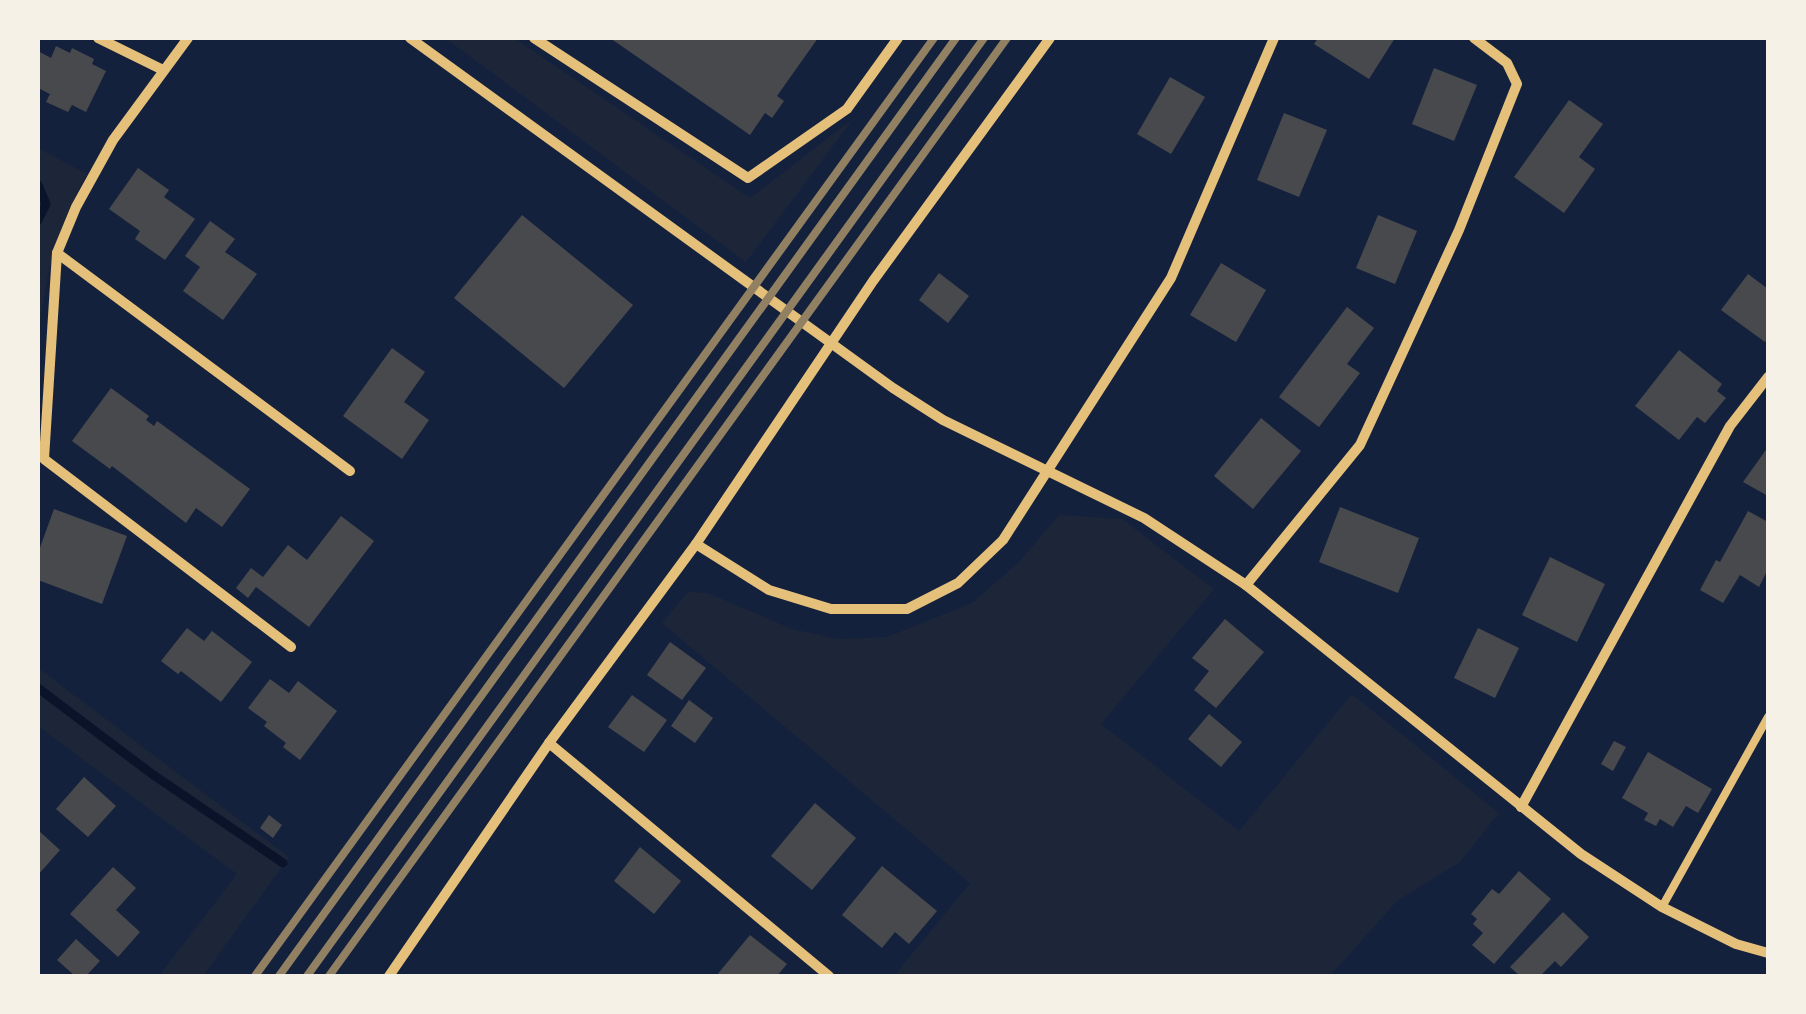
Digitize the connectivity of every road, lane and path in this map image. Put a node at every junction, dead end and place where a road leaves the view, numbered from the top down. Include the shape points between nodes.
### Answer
1 (98, 38) edge
2 (188, 38) edge
3 (410, 38) edge
4 (534, 38) edge
5 (898, 38) edge
6 (1050, 38) edge
7 (1274, 38) edge
8 (1474, 38) edge
9 (163, 70) junction
10 (57, 253) junction
11 (1768, 377) edge
12 (350, 472) dead end
13 (1048, 473) junction
14 (696, 544) junction
15 (1246, 585) junction
16 (291, 647) dead end
17 (1768, 717) edge
18 (549, 743) junction
19 (1521, 808) junction
20 (1662, 907) junction
21 (1768, 954) edge
22 (388, 976) edge
23 (829, 976) edge

1 - 9 street
2 - 9 street
3 - 13 street via 893,388
4 - 5 street via 748,178 847,109
6 - 14 street via 873,280
7 - 13 street via 1171,278
8 - 15 street via 1507,63 1518,84 1459,230 1360,445
9 - 10 street via 113,140
10 - 12 street
10 - 16 street via 44,459
11 - 19 street via 1730,426
13 - 14 street via 1003,540 958,582 906,609 832,609 800,600 769,590
13 - 15 street via 1144,518
14 - 18 street
15 - 19 street
17 - 20 lane
18 - 22 street
18 - 23 street
19 - 20 street
20 - 21 street

